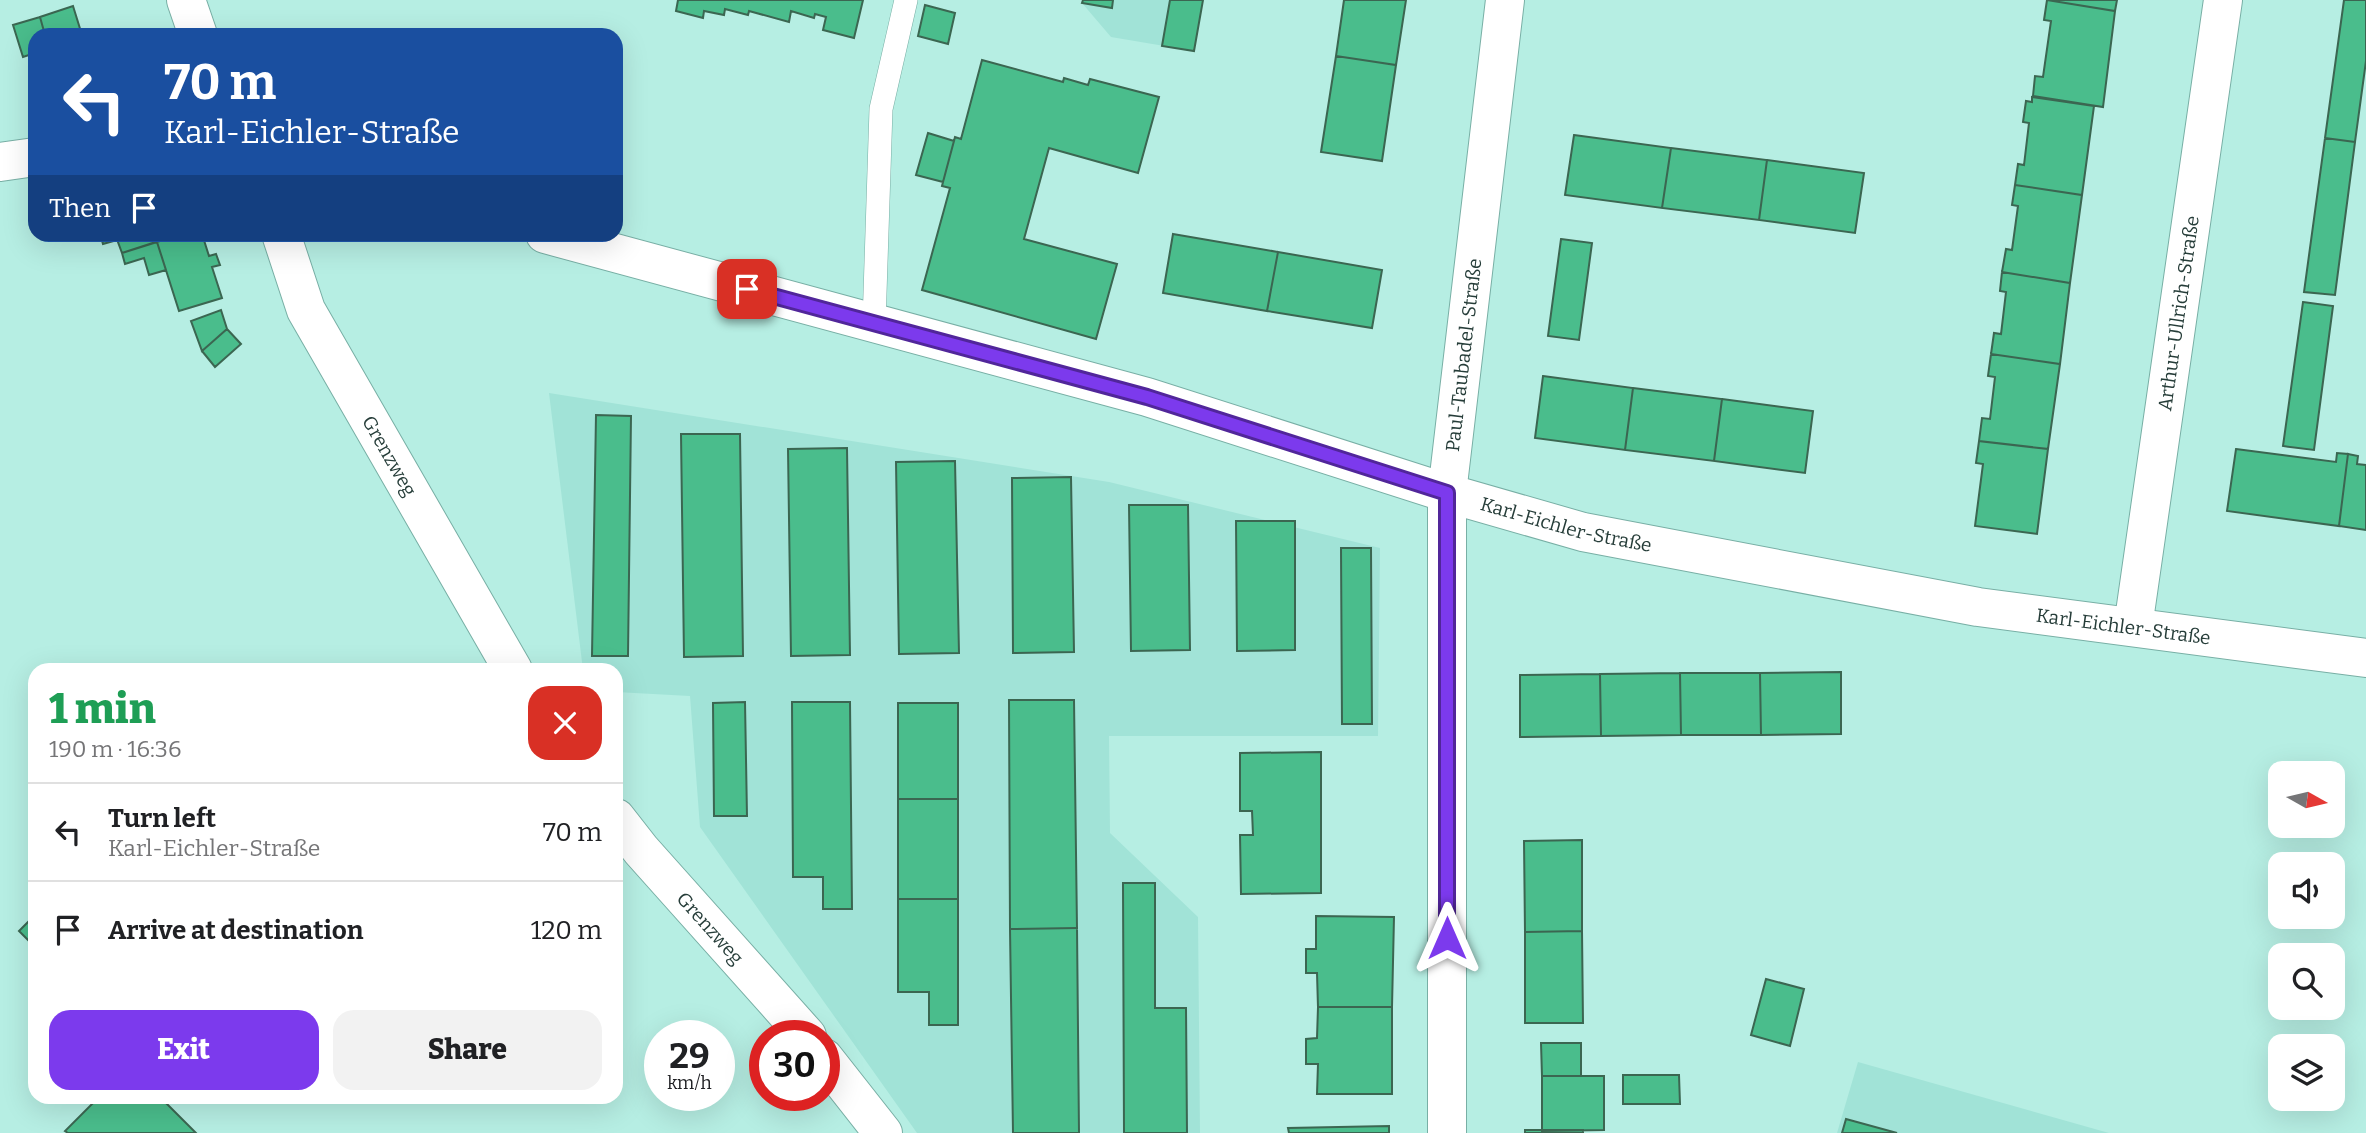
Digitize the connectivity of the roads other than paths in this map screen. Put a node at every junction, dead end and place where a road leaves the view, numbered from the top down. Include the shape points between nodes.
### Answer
1 (186, 0) edge
2 (906, 0) edge
3 (1505, 0) edge
4 (2223, 0) edge
5 (196, 28) edge
6 (28, 158) edge
7 (0, 162) edge
8 (284, 242) edge
9 (574, 242) edge
10 (874, 324) junction
11 (1447, 493) junction
12 (2133, 627) junction
13 (2366, 658) edge
14 (509, 663) edge
15 (623, 827) edge
16 (793, 1020) edge
17 (840, 1078) edge
18 (883, 1133) edge
19 (1447, 1133) edge

1 - 5 street
2 - 10 lane via 881,108
3 - 11 street, Paul-Taubadel-Straße
4 - 12 street, Arthur-Ullrich-Straße
6 - 7 street
8 - 14 street, Grenzweg via 306,310
9 - 10 street, Karl-Eichler-Straße
10 - 11 street, Karl-Eichler-Straße via 1147,397
11 - 12 street, Karl-Eichler-Straße via 1584,532 1978,607
11 - 19 street, Paul-Taubadel-Straße
12 - 13 street, Karl-Eichler-Straße
15 - 16 street, Grenzweg
17 - 18 street

